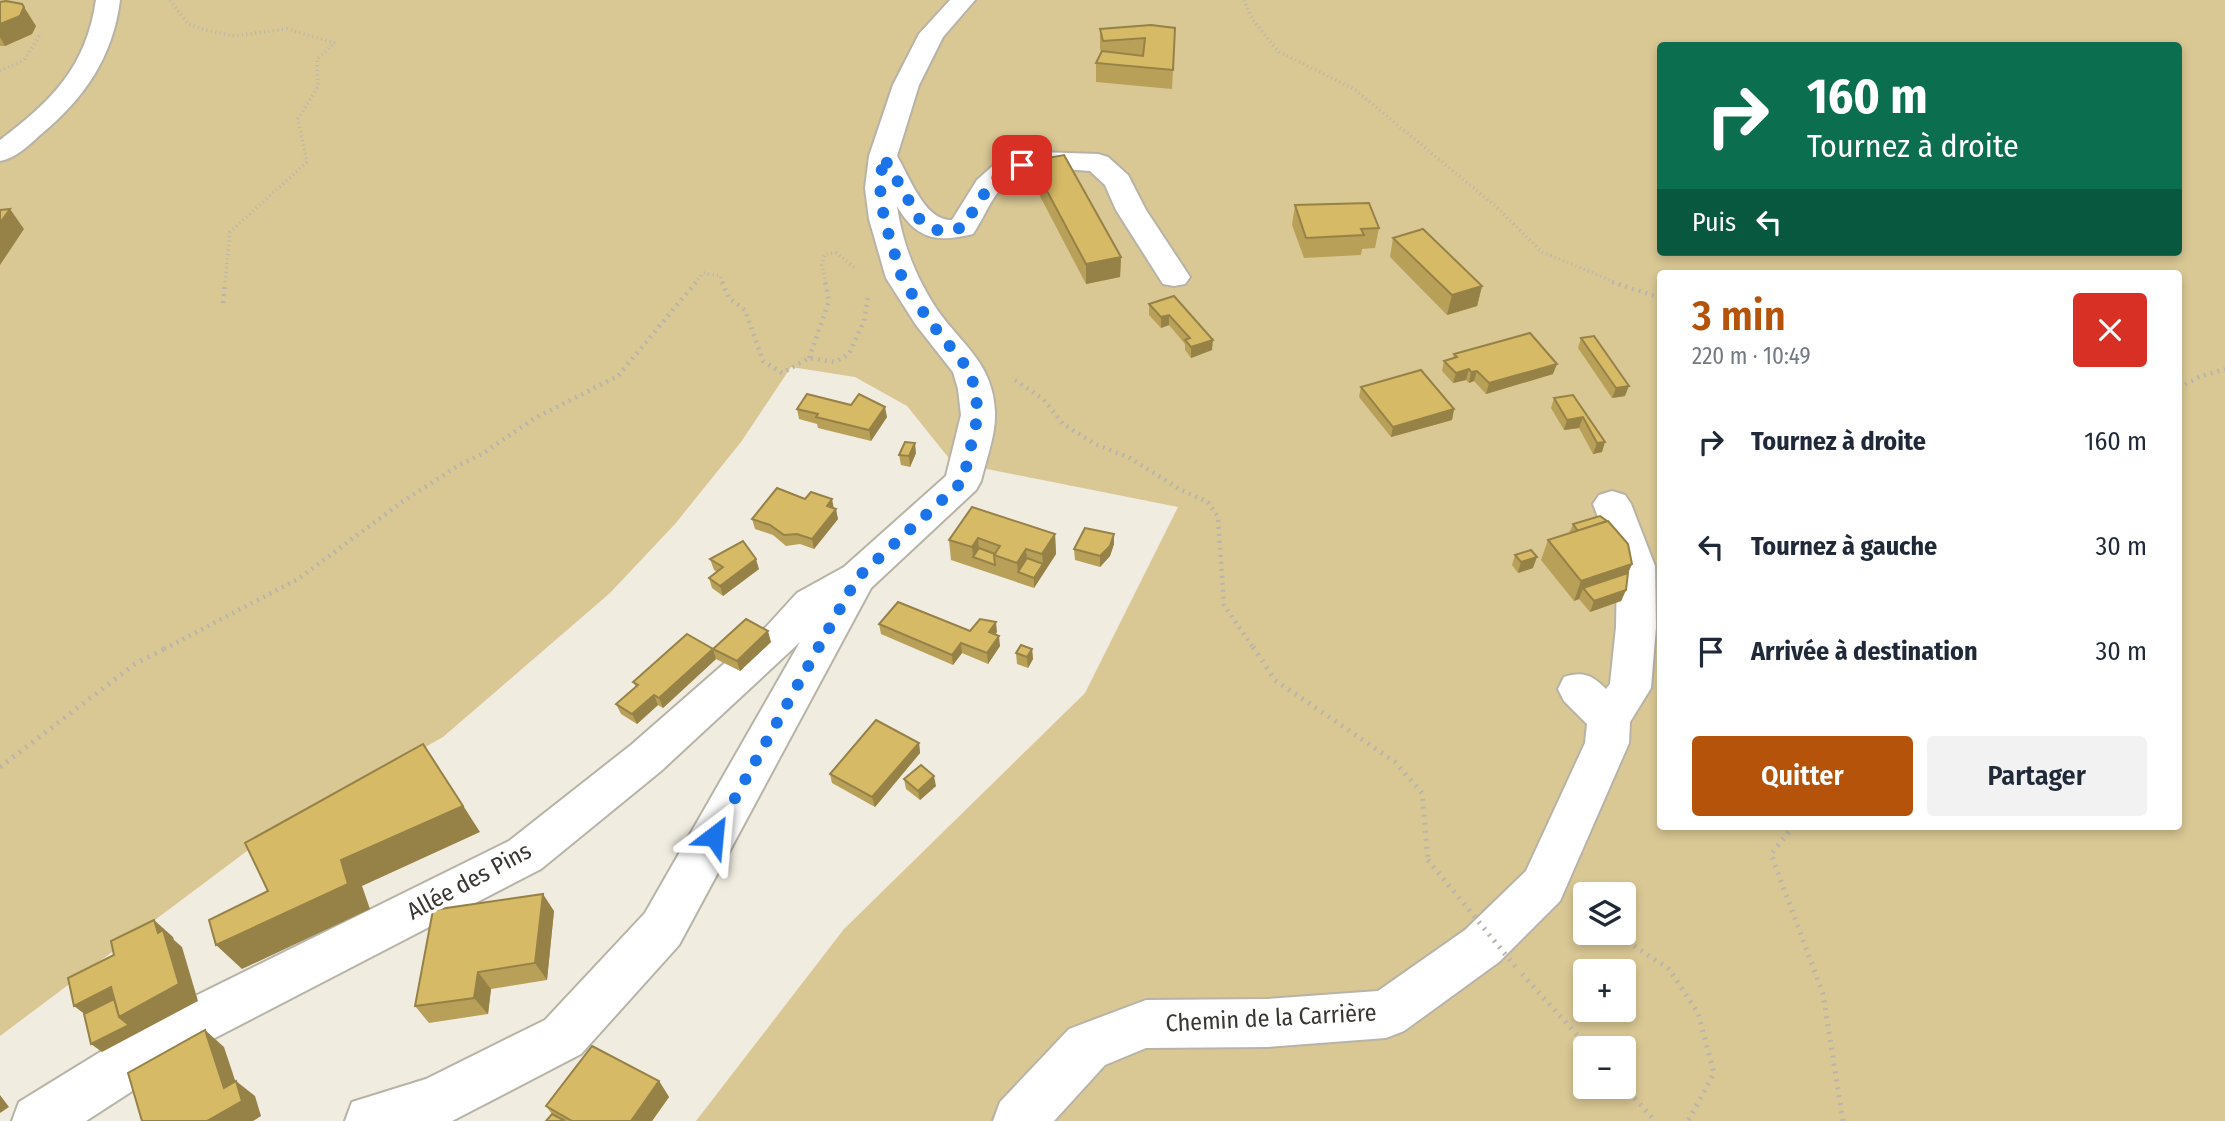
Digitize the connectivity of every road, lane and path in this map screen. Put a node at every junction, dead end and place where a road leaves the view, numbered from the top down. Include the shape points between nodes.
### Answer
1 (108, 0) edge
2 (170, 0) edge
3 (963, 0) edge
4 (1244, 0) edge
5 (41, 33) dead end
6 (0, 71) edge
7 (0, 153) edge
8 (883, 156) junction
9 (1174, 277) dead end
10 (873, 289) junction
11 (1657, 297) edge
12 (914, 299) junction
13 (223, 303) dead end
14 (809, 358) junction
15 (2225, 369) edge
16 (1008, 376) dead end
17 (2182, 386) edge
18 (1612, 504) dead end
19 (857, 578) junction
20 (0, 767) edge
21 (1791, 830) edge
22 (1632, 945) edge
23 (1578, 1036) edge
24 (1635, 1099) edge
25 (38, 1121) edge
26 (371, 1121) edge
27 (1019, 1121) edge
28 (1654, 1121) edge
29 (1688, 1121) edge
30 (1843, 1121) edge

1 - 7 street via 102,41 91,66 53,110
2 - 13 path via 188,24 209,31 234,36 287,29 335,43 317,59 318,87 298,119 307,162 230,232
3 - 8 street via 932,34 906,85
4 - 11 path via 1252,19 1279,52 1354,89 1494,205 1542,252
5 - 6 path via 24,60
8 - 9 street via 920,220 937,230 962,228 1006,169 1039,162 1098,163 1118,181
8 - 12 street via 880,188 884,219 898,267
10 - 12 path
10 - 14 path via 849,354 835,362
10 - 14 path via 836,253 825,254 822,265 829,301
12 - 19 street via 969,370 978,415 963,481
14 - 20 path via 789,371 771,369 763,361 745,310 729,298 720,276 703,273 612,380 535,418 459,465 298,579 135,664
15 - 17 path
16 - 23 path, bridge via 1043,399 1063,424 1208,502 1218,517 1224,605 1275,680 1395,762 1422,793 1428,860
18 - 27 street, Chemin de la Carrière via 1636,566 1630,688 1594,704 1607,743 1543,886 1482,946 1386,1014 1268,1023 1146,1024 1087,1047
19 - 25 street, Allée des Pins via 811,604 780,638 646,758 525,855 193,1023
19 - 26 street via 662,929 562,1037 433,1103
21 - 30 path via 1771,854 1822,994
22 - 29 path via 1669,969 1698,1013 1714,1073
24 - 28 path

